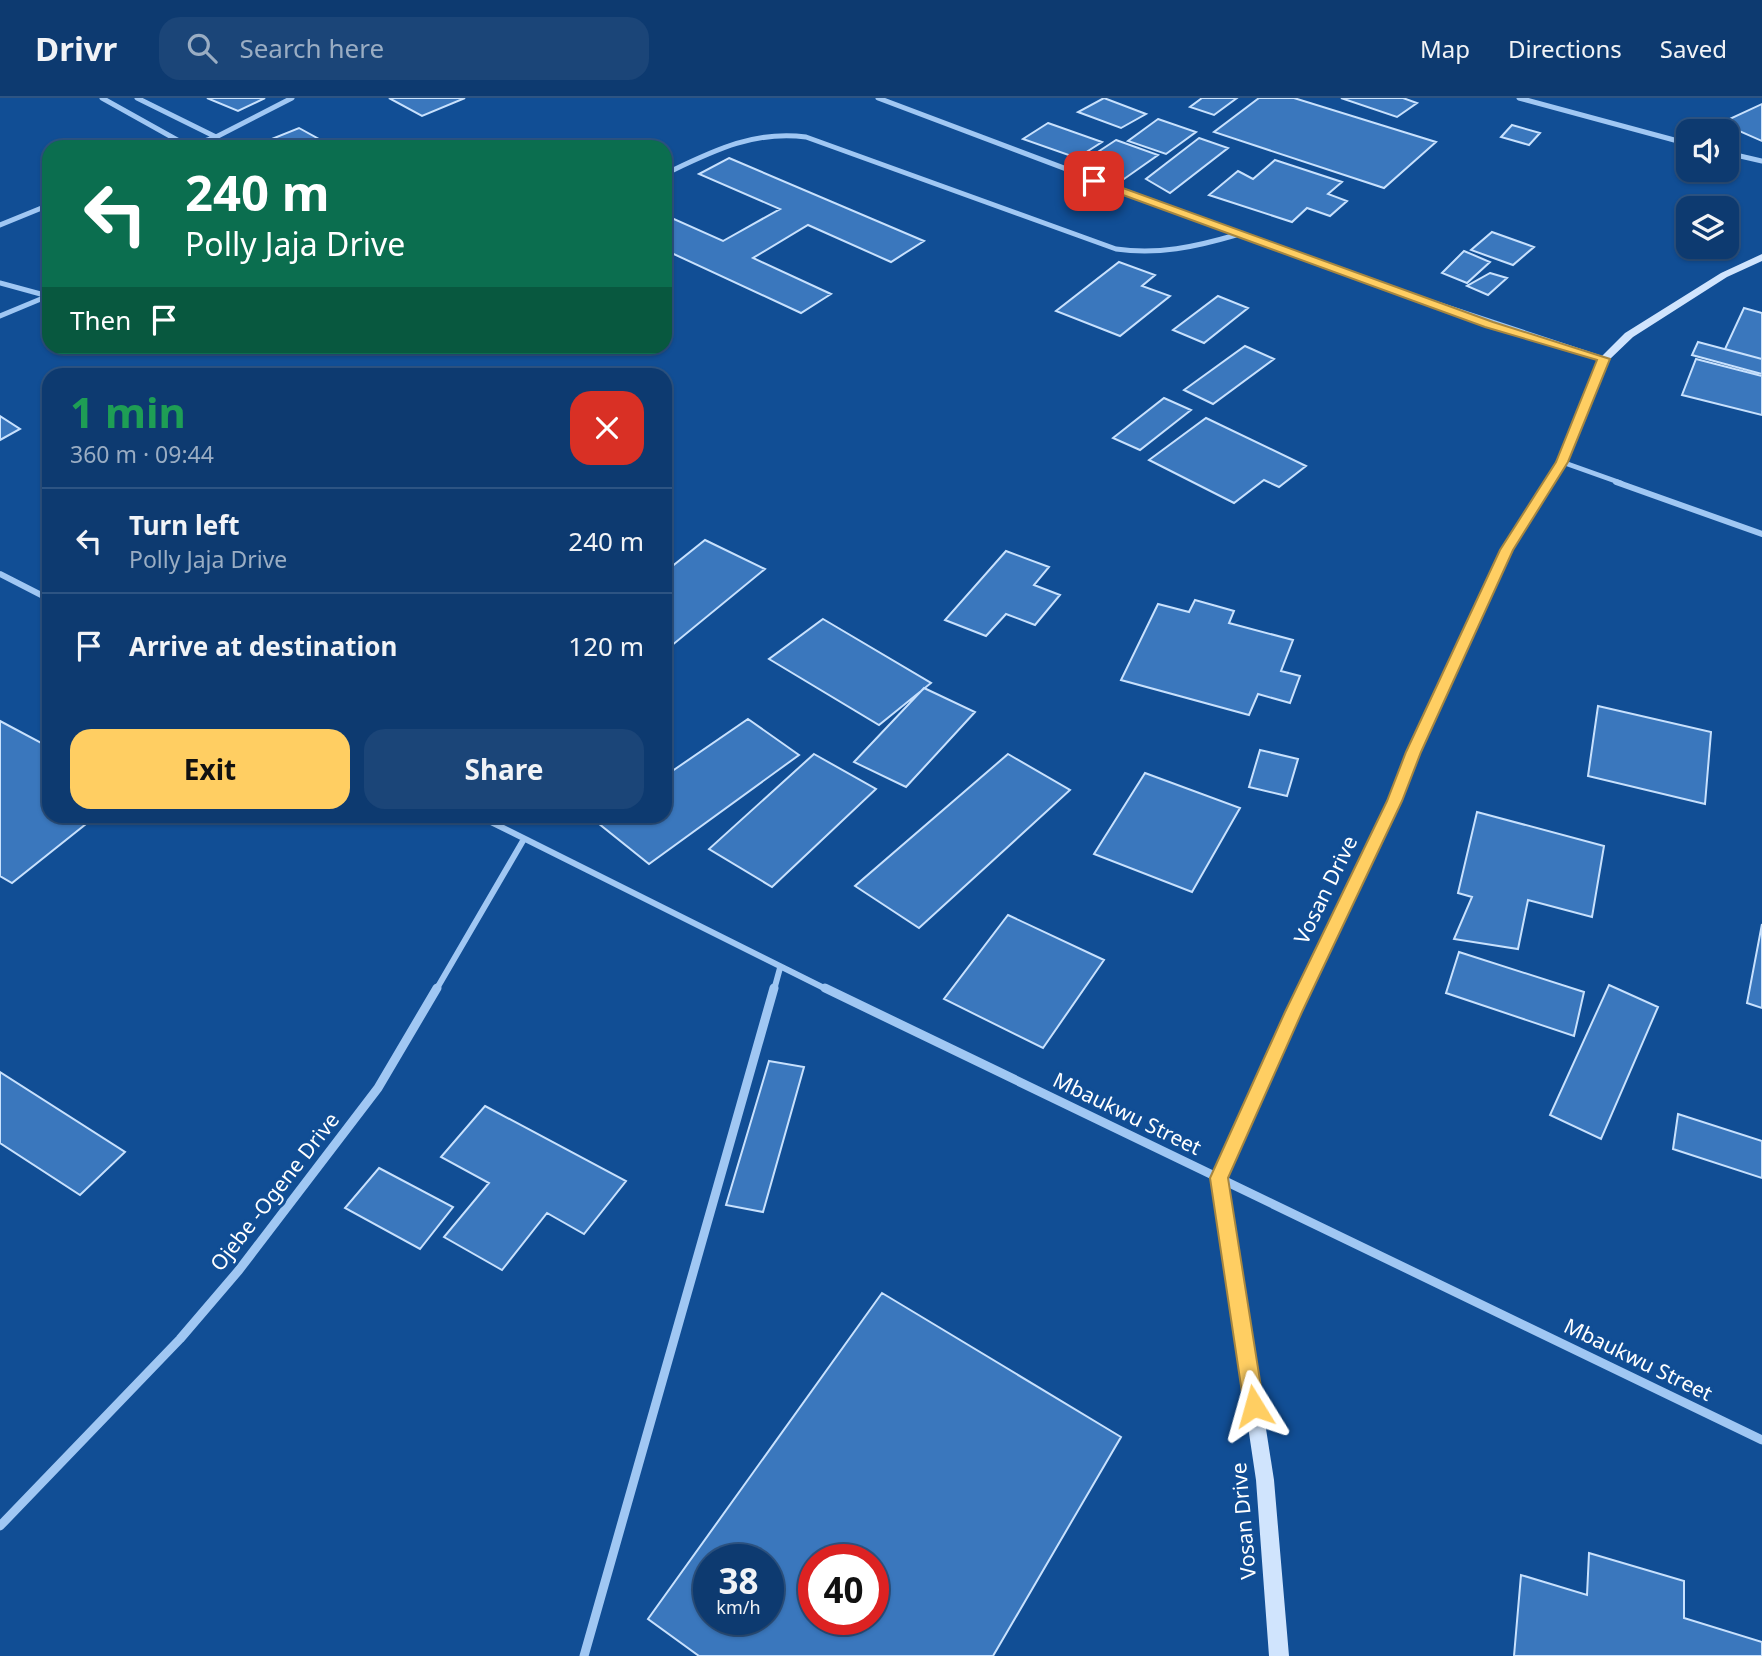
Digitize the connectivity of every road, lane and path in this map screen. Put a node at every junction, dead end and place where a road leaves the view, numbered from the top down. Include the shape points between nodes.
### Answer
1 (102, 98) edge
2 (137, 98) edge
3 (292, 98) edge
4 (878, 98) edge
5 (1519, 98) edge
6 (216, 137) junction
7 (175, 140) edge
8 (207, 140) edge
9 (1676, 140) edge
10 (1739, 156) edge
11 (1762, 161) edge
12 (672, 171) edge
13 (42, 208) edge
14 (0, 225) edge
15 (1237, 235) junction
16 (1762, 258) edge
17 (0, 284) edge
18 (42, 294) edge
19 (42, 298) edge
20 (0, 316) edge
21 (1604, 359) junction
22 (1562, 462) junction
23 (1762, 534) edge
24 (0, 574) edge
25 (42, 595) edge
26 (493, 823) edge
27 (524, 839) junction
28 (780, 968) junction
29 (1219, 1178) junction
30 (1762, 1440) edge
31 (0, 1526) edge
32 (584, 1656) edge
33 (1279, 1656) edge

1 - 7 street
2 - 6 street
3 - 6 street
4 - 15 street
5 - 9 street
6 - 8 street
10 - 11 street
12 - 15 street via 737,140 790,133 1116,249 1179,252
13 - 14 street
15 - 21 street via 1489,324
16 - 21 street, Vosan Drive via 1724,275 1629,335
17 - 18 street
19 - 20 street
21 - 22 street, Vosan Drive
22 - 23 street
22 - 29 street, Vosan Drive via 1507,550
24 - 25 street
26 - 27 street, Mbaukwu Street
27 - 28 street, Mbaukwu Street
27 - 31 street, Ojebe -Ogene Drive via 378,1088 314,1172 180,1339
28 - 29 street, Mbaukwu Street
28 - 32 street
29 - 30 street, Mbaukwu Street
29 - 33 street, Vosan Drive via 1265,1480

